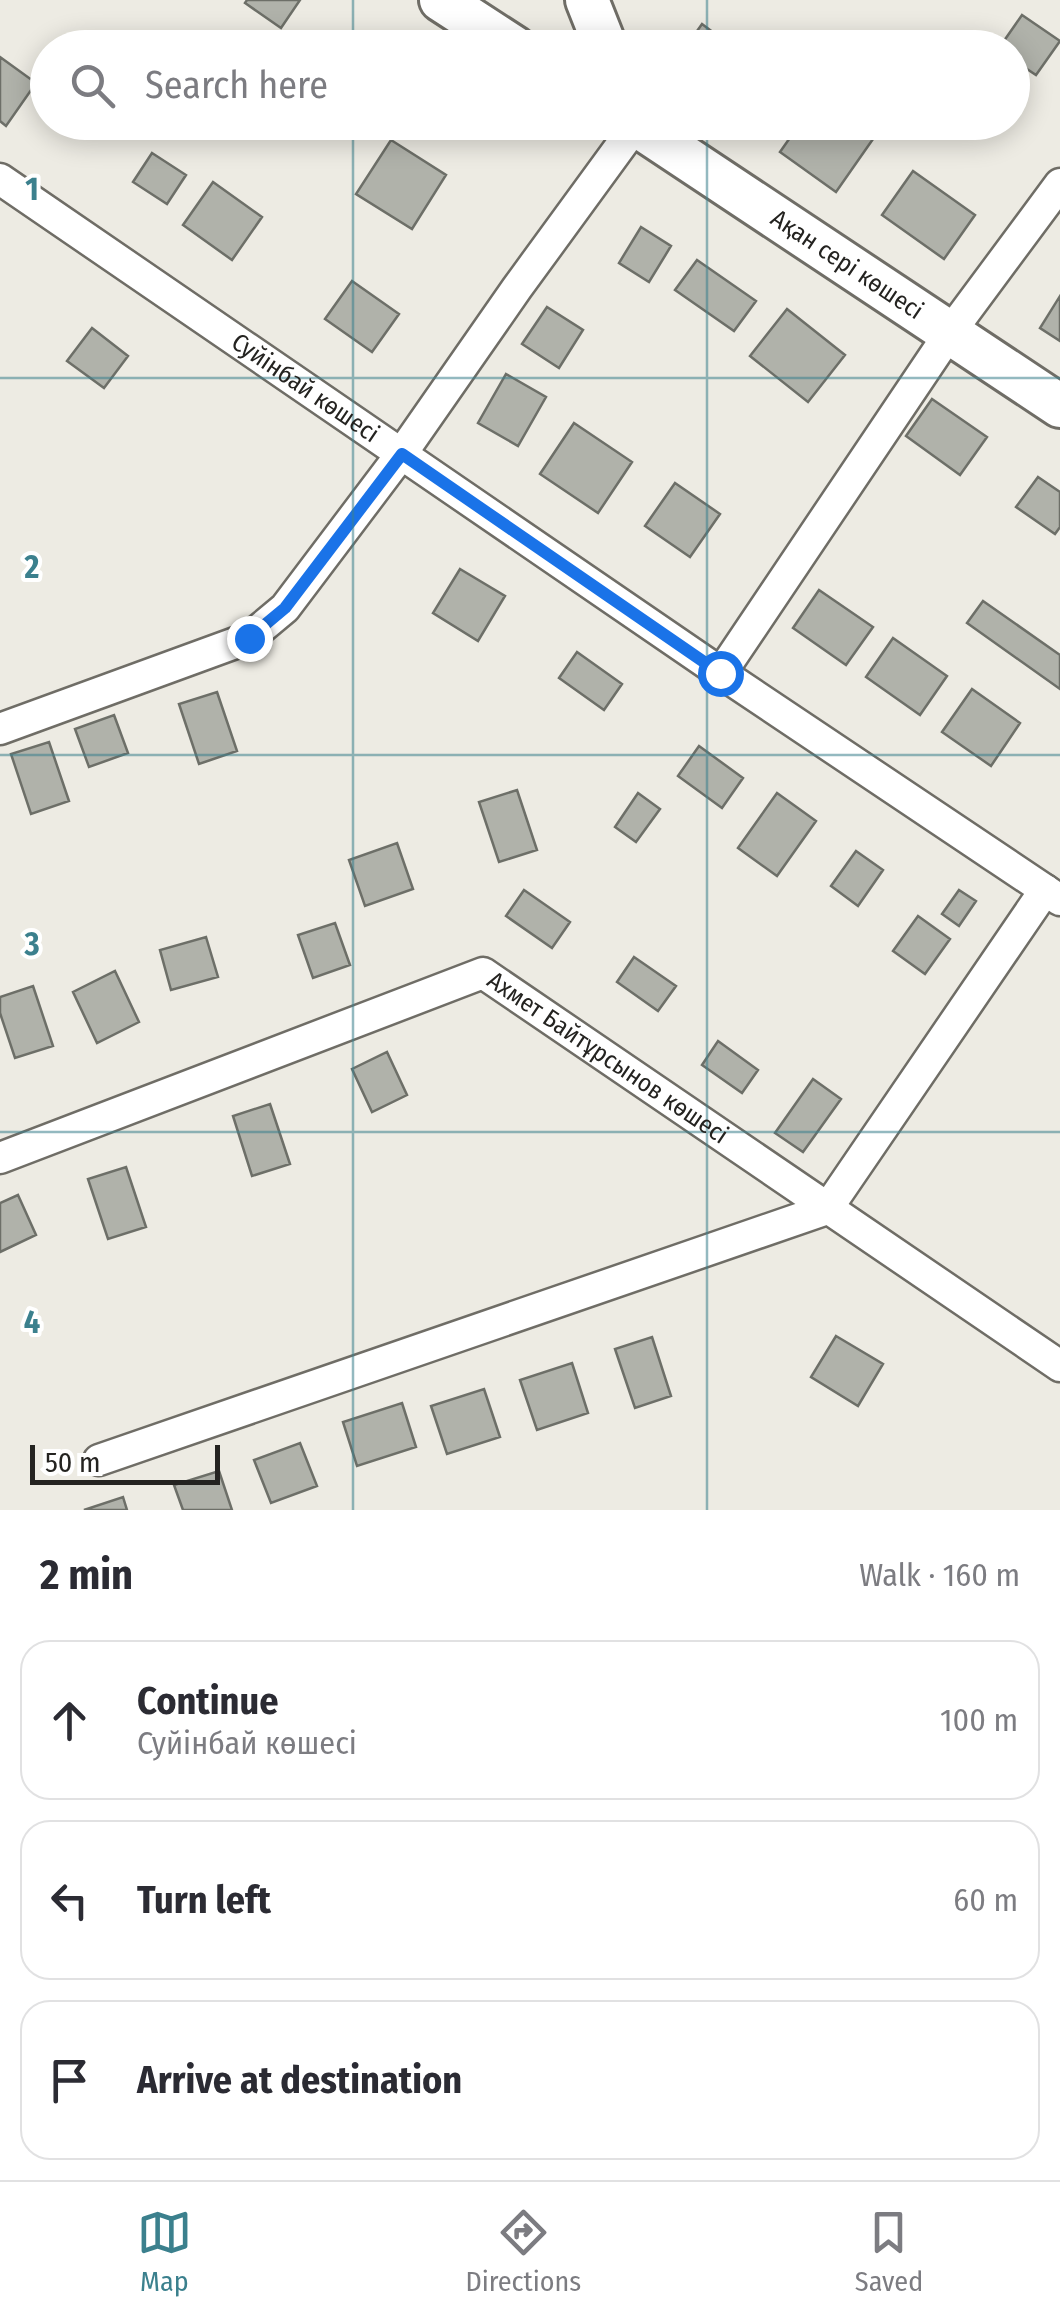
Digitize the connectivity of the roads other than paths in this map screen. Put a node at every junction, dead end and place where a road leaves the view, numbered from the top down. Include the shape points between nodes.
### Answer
1 (441, 0) edge
2 (587, 0) edge
3 (487, 30) edge
4 (599, 30) edge
5 (623, 140) edge
6 (661, 140) edge
7 (0, 179) edge
8 (1060, 184) edge
9 (950, 331) junction
10 (1060, 406) edge
11 (402, 454) junction
12 (720, 673) junction
13 (0, 729) edge
14 (1053, 895) edge
15 (0, 1158) edge
16 (827, 1209) junction
17 (1060, 1366) edge
18 (99, 1460) dead end

1 - 3 street
2 - 4 street
5 - 11 street
6 - 9 street, Ақан сері көшесі
7 - 11 street, Суйінбай көшесі
8 - 9 street
9 - 10 street, Ақан сері көшесі
9 - 12 street
11 - 12 street, Суйінбай көшесі
11 - 13 street via 285,608 249,638
12 - 14 street, Суйінбай көшесі
14 - 16 street
15 - 16 street, Ахмет Байтұрсынов көшесі via 483,974
16 - 17 street, Ахмет Байтұрсынов көшесі
16 - 18 street

